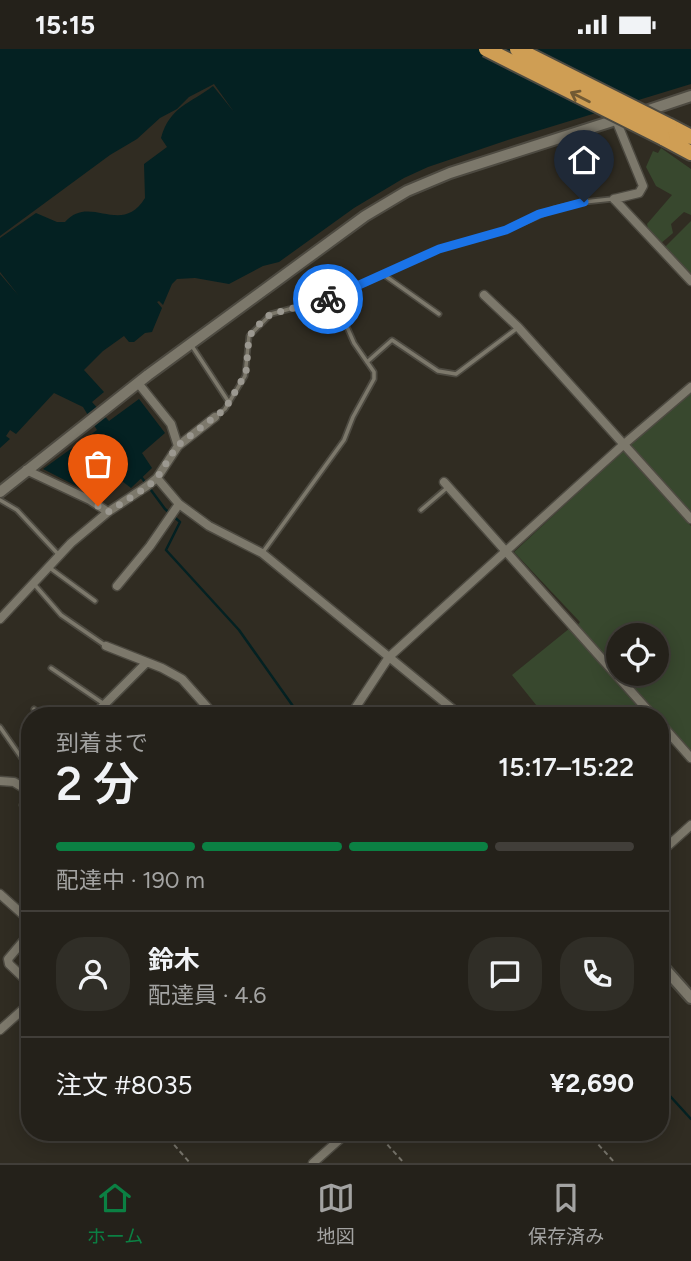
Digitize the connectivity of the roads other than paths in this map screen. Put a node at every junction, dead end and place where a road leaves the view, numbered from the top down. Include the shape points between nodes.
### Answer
1 (486, 49) edge
2 (517, 49) edge
3 (691, 96) edge
4 (616, 120) junction
5 (666, 132) junction
6 (691, 137) edge
7 (691, 153) edge
8 (614, 199) junction
9 (384, 275) junction
10 (691, 281) edge
11 (484, 295) dead end
12 (334, 297) junction
13 (439, 314) dead end
14 (518, 327) junction
15 (191, 344) junction
16 (367, 362) junction
17 (138, 383) junction
18 (691, 387) edge
19 (228, 401) junction
20 (215, 417) joint
21 (623, 445) junction
22 (177, 446) junction
23 (26, 470) junction
24 (157, 478) junction
25 (446, 485) joint
26 (0, 492) edge
27 (0, 500) edge
28 (178, 504) junction
29 (421, 510) dead end
30 (108, 512) junction
31 (691, 519) edge
32 (506, 552) junction
33 (262, 553) junction
34 (59, 555) junction
35 (48, 567) junction
36 (33, 584) junction
37 (117, 586) dead end
38 (95, 601) dead end
39 (0, 603) edge
40 (8, 609) junction
41 (0, 619) edge
42 (106, 646) joint
43 (390, 657) junction
44 (146, 663) junction
45 (51, 668) dead end
46 (104, 704) junction
47 (101, 707) edge
48 (207, 707) edge
49 (356, 707) edge
50 (450, 707) edge
51 (645, 707) edge
52 (0, 727) edge
53 (669, 733) edge
54 (21, 757) edge
55 (691, 758) edge
56 (0, 781) edge
57 (21, 785) edge
58 (691, 825) edge
59 (669, 845) edge
60 (0, 894) edge
61 (21, 913) edge
62 (21, 943) edge
63 (669, 973) edge
64 (21, 975) edge
65 (691, 998) edge
66 (21, 1011) edge
67 (0, 1030) edge
68 (338, 1141) edge
69 (313, 1163) edge

5 -> 1 highway, bridge
2 - 5 highway, bridge
3 - 4 street
4 - 8 street via 643,186 639,193
4 - 15 street via 407,191 365,216
5 - 6 highway
5 - 7 highway
8 - 9 lane via 554,209 506,230 439,249
8 - 10 street
9 - 12 lane
9 - 13 lane
11 - 14 street
12 - 16 lane via 342,321
12 - 19 lane via 278,311 262,321 249,336 246,373
14 - 16 lane via 456,374 443,374 392,340
14 - 21 street
15 - 17 street
15 - 19 lane
16 - 33 lane via 374,379 344,440
17 - 22 street via 172,424
17 - 23 street
18 - 21 street
19 - 20 lane
20 - 22 street
21 - 31 street
21 - 32 street
22 - 24 street
23 - 26 street
23 - 30 street
24 - 28 street
24 - 30 street
25 - 29 lane
25 - 32 street
27 - 34 lane via 17,510
28 - 33 street
28 - 37 street
30 - 34 street
32 - 43 street
32 - 51 street
33 - 43 street
34 - 35 street
35 - 36 street
35 - 38 lane
36 - 40 street
36 - 42 lane via 61,615
39 - 40 street
40 - 41 street
42 - 44 street
43 - 49 street
43 - 50 street
44 - 46 street
44 - 48 street via 182,679
45 - 46 lane
46 - 47 street
52 - 54 lane
53 - 55 street
56 - 57 street
58 - 59 street
60 - 61 street
62 - 64 street via 8,958
63 - 65 street
66 - 67 street
68 - 69 street

